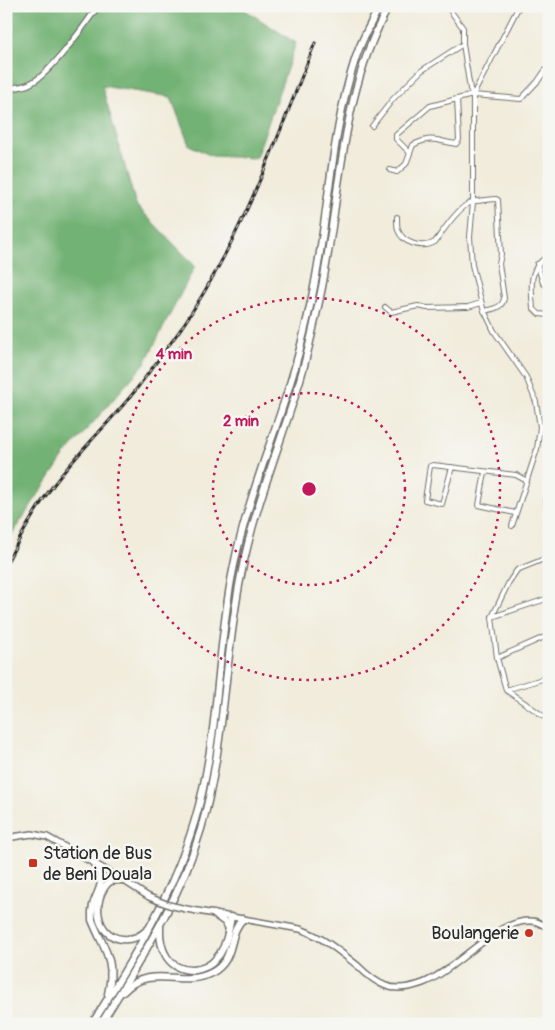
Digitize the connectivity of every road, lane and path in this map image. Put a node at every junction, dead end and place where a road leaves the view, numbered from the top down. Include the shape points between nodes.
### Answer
1 (100, 6) edge
2 (380, 6) edge
3 (389, 6) edge
4 (447, 6) edge
5 (519, 6) edge
6 (463, 44) junction
7 (549, 65) edge
8 (6, 88) edge
9 (473, 95) junction
10 (457, 99) junction
11 (372, 126) dead end
12 (410, 153) junction
13 (390, 170) dead end
14 (473, 202) junction
15 (397, 218) dead end
16 (549, 256) edge
17 (537, 264) junction
18 (549, 287) edge
19 (481, 303) junction
20 (385, 307) dead end
21 (484, 311) junction
22 (549, 315) edge
23 (452, 467) junction
24 (485, 472) junction
25 (527, 480) junction
26 (549, 487) edge
27 (515, 513) junction
28 (512, 526) dead end
29 (549, 528) edge
30 (549, 557) edge
31 (549, 598) edge
32 (492, 617) junction
33 (549, 635) edge
34 (497, 658) junction
35 (549, 677) edge
36 (506, 690) junction
37 (549, 720) edge
38 (6, 838) edge
39 (94, 864) junction
40 (111, 873) junction
41 (122, 880) junction
42 (105, 883) junction
43 (214, 914) junction
44 (237, 920) junction
45 (152, 926) junction
46 (160, 926) junction
47 (229, 928) junction
48 (549, 928) edge
49 (115, 1000) junction
50 (106, 1001) junction
51 (92, 1024) edge
52 (101, 1024) edge

1 - 8 street via 33,82
2 - 45 highway via 361,43 350,79 341,114 308,315 233,569 203,790 185,851
3 - 46 highway via 367,51 355,91 321,295 300,378 257,507 241,575 217,758 201,830 176,896
4 - 6 street via 463,28
5 - 9 street
6 - 9 street
6 - 11 street via 421,71
7 - 9 street via 521,99
9 - 10 street
9 - 14 street
10 - 12 street via 430,106 396,135
10 - 12 street via 459,140 456,144 430,138 413,145
12 - 13 street via 406,164 397,172
14 - 15 street via 457,213 434,242 422,246 410,243 398,230
14 - 19 street via 472,265
14 - 21 street via 496,199 498,205 499,264 504,302
16 - 17 street
17 - 18 street via 543,283
17 - 22 street via 533,275 533,308 539,314
19 - 20 street via 468,307 418,306 391,312
19 - 21 street
21 - 25 street via 494,332 526,377 536,402 540,427
23 - 23 street via 430,466 425,500 442,504
23 - 24 street
24 - 25 street via 516,475
24 - 27 street via 479,505
25 - 27 street
26 - 29 street via 546,500
27 - 28 street
30 - 32 street via 517,570
31 - 32 street
32 - 34 street
33 - 34 street
34 - 36 street
35 - 36 street
36 - 37 street
38 - 39 main road via 41,835
39 - 40 main road
39 - 42 highway
40 - 41 main road
40 - 42 highway
41 - 42 highway
41 - 43 main road, bridge via 169,905
42 - 45 highway via 98,909 107,933 128,939 139,936
42 - 50 highway via 92,903 92,914 111,965
43 - 44 main road
43 - 47 highway
44 - 47 highway
44 - 48 main road via 311,933 331,944 375,981 396,988 424,982 440,974 510,926 532,921
44 - 49 highway via 228,956 212,973 197,978 151,977 132,985
45 - 50 highway
46 - 47 highway via 160,940 167,958 174,965 191,970 214,961 226,943
46 - 49 highway
49 - 52 highway
50 - 51 highway

